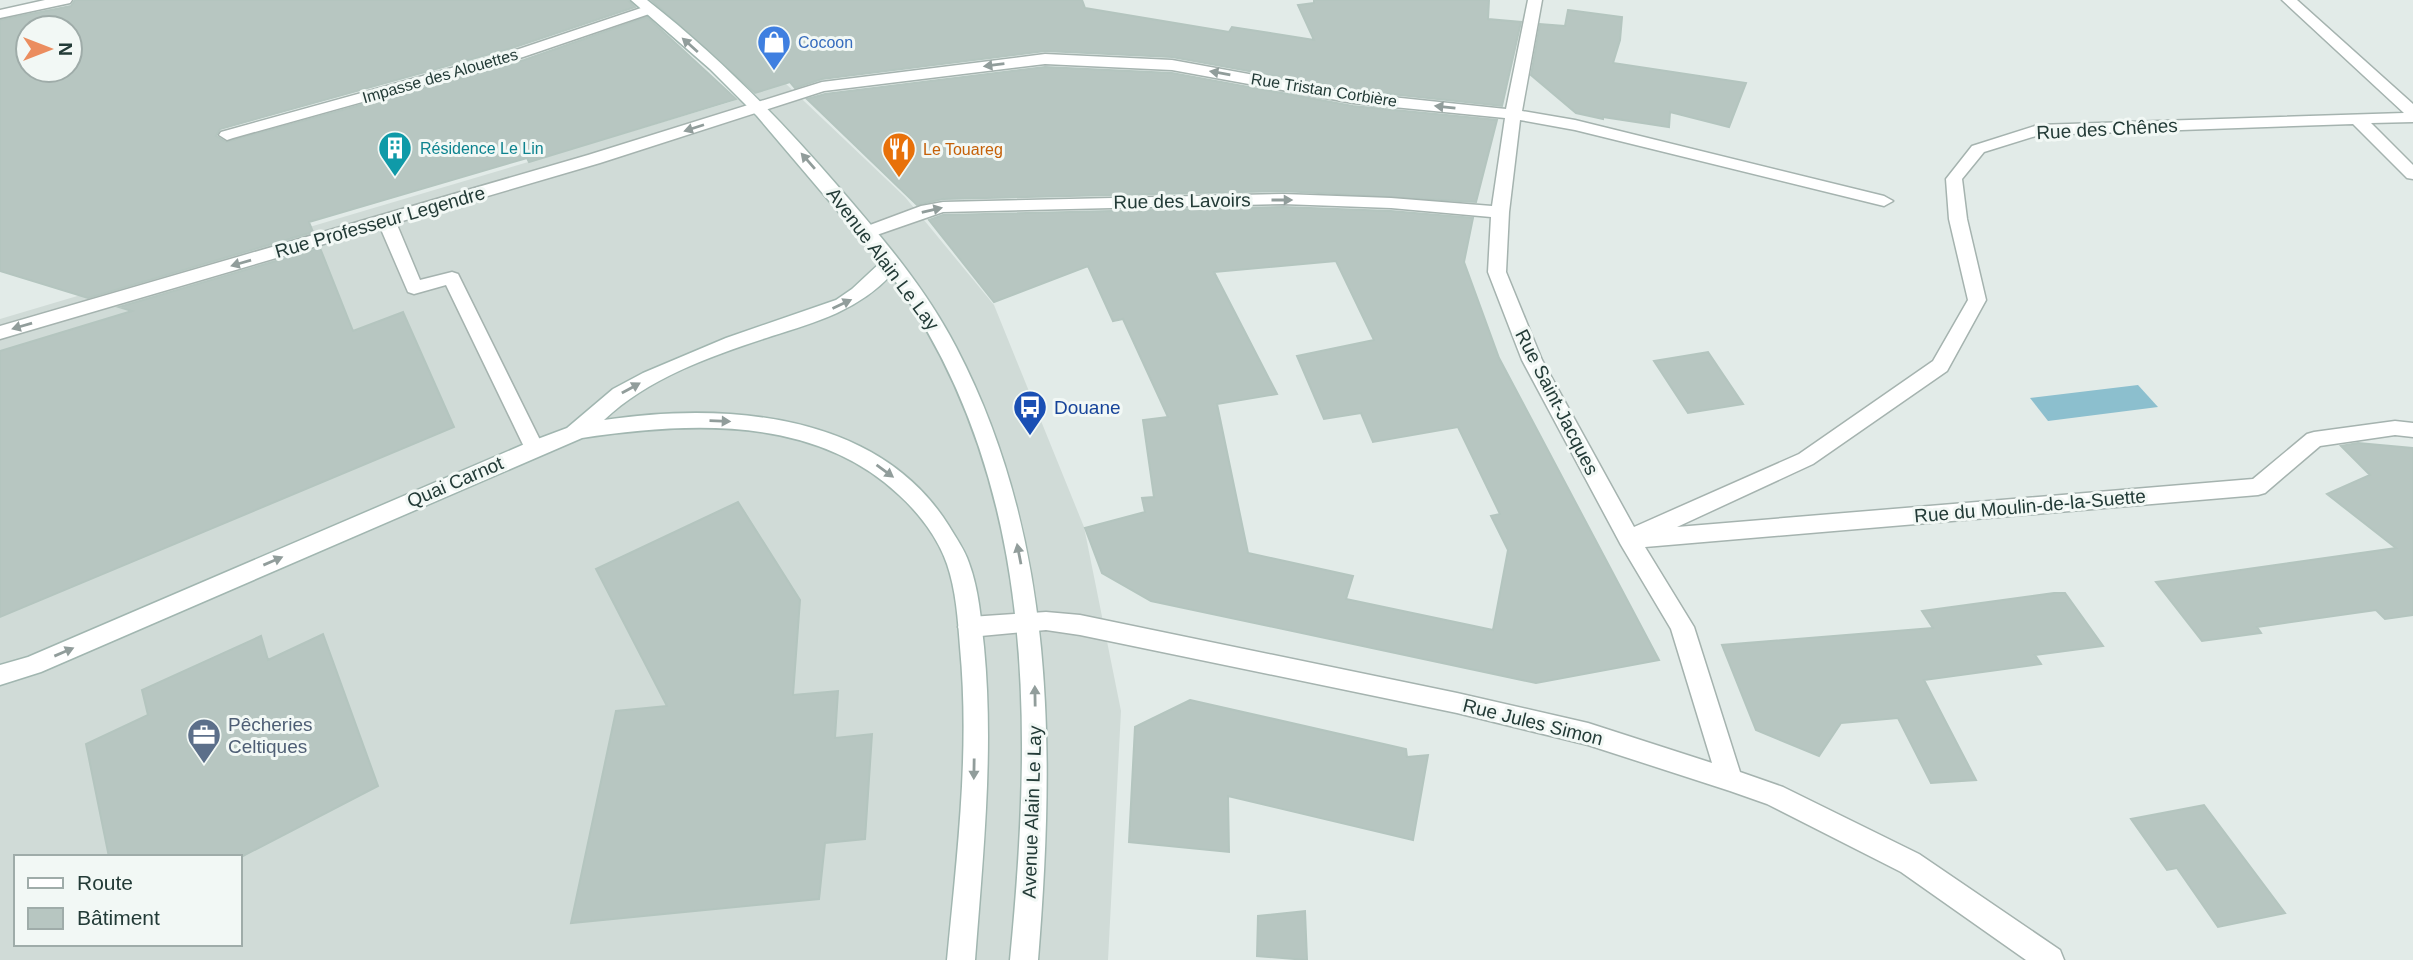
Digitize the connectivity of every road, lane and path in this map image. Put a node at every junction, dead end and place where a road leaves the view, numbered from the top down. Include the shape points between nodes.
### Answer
1 (65, 0) edge
2 (1535, 0) edge
3 (2290, 0) edge
4 (644, 5) edge
5 (0, 14) edge
6 (759, 107) junction
7 (1513, 114) junction
8 (2413, 115) edge
9 (2356, 118) junction
10 (228, 135) dead end
11 (2413, 174) edge
12 (1884, 201) dead end
13 (1500, 212) junction
14 (386, 220) junction
15 (868, 232) junction
16 (891, 263) junction
17 (0, 333) edge
18 (2413, 430) edge
19 (579, 431) junction
20 (534, 447) junction
21 (1629, 539) junction
22 (1030, 621) junction
23 (970, 627) junction
24 (0, 675) edge
25 (1730, 780) junction
26 (961, 960) edge
27 (1024, 960) edge
28 (2050, 960) edge

1 - 5 street
2 - 7 street, Rue Saint-Jacques
3 - 8 street
6 -> 4 street, Avenue Alain Le Lay
4 - 10 street, Impasse des Alouettes via 518,54
7 -> 6 street, Rue Tristan Corbière via 1353,98 1172,65 1045,59 822,87
6 -> 14 street, Rue Professeur Legendre
15 -> 6 street, Avenue Alain Le Lay
7 - 12 street, Rue Tristan Corbière
7 - 13 street, Rue Saint-Jacques
8 - 9 street, Rue des Chênes
9 - 11 street
9 - 21 street, Rue des Chênes via 2038,130 1978,149 1954,179 1958,219 1977,300 1940,366 1806,459
15 -> 13 street, Rue des Lavoirs via 943,207 1283,199
13 - 21 street, Rue Saint-Jacques via 1497,272 1531,360
14 -> 17 street, Rue Professeur Legendre
14 - 20 street via 414,288 452,278
15 - 16 street, Avenue Alain Le Lay
19 -> 16 street, Quai Carnot via 611,400 636,384 850,301
22 -> 16 street, Avenue Alain Le Lay via 1013,524 972,400 945,344
18 - 21 street, Rue du Moulin-de-la-Suette via 2395,428 2314,439 2259,487
19 - 20 street, Quai Carnot
19 -> 23 street via 645,421 754,423 799,430 854,451 914,494 945,536 964,585
24 -> 20 street, Quai Carnot
21 - 25 street, Rue Saint-Jacques via 1682,627
22 - 23 street, Rue Jules Simon
22 - 25 street, Rue Jules Simon via 1080,625 1457,703 1588,734
27 -> 22 street, Avenue Alain Le Lay via 1037,773
23 -> 26 street via 974,778
25 - 28 street, Rue Jules Simon via 1774,795 1910,863

